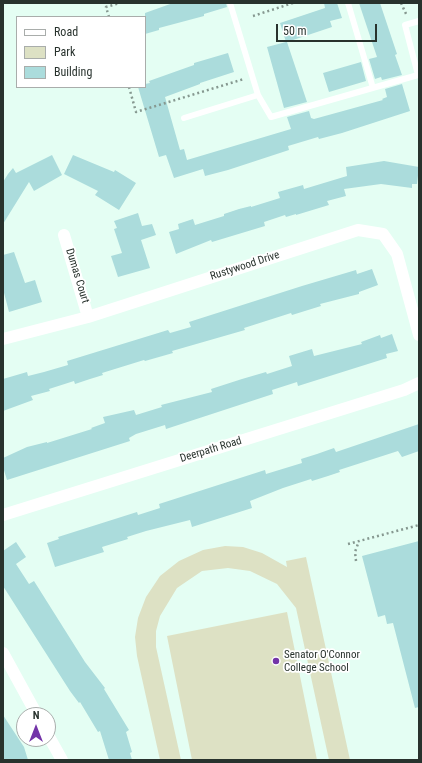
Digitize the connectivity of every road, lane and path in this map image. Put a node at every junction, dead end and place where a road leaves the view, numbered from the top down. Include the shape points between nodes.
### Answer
1 (120, 3) edge
2 (230, 3) edge
3 (293, 3) edge
4 (348, 3) edge
5 (109, 16) edge
6 (253, 16) dead end
7 (419, 22) edge
8 (419, 75) edge
9 (252, 76) junction
10 (129, 88) edge
11 (373, 88) junction
12 (258, 95) junction
13 (184, 118) dead end
14 (64, 235) dead end
15 (88, 317) junction
16 (419, 335) edge
17 (3, 339) edge
18 (419, 383) edge
19 (3, 515) edge
20 (419, 526) edge
21 (360, 541) junction
22 (348, 544) dead end
23 (356, 561) dead end
24 (3, 653) edge
25 (33, 707) edge
26 (55, 747) edge
27 (62, 760) edge

1 - 5 path via 106,7
2 - 9 lane
3 - 6 path
4 - 11 lane
7 - 8 lane via 405,25
8 - 11 lane
9 - 10 path via 136,112
9 - 12 lane
11 - 12 lane via 271,117
12 - 13 lane
14 - 15 street, Dumas Court
15 - 16 street, Rustywood Drive via 358,230 383,234 397,254
15 - 17 street, Rustywood Drive
18 - 19 street, Deerpath Road via 404,390
20 - 21 path
21 - 22 path
21 - 23 path via 355,552
24 - 25 street
26 - 27 street

